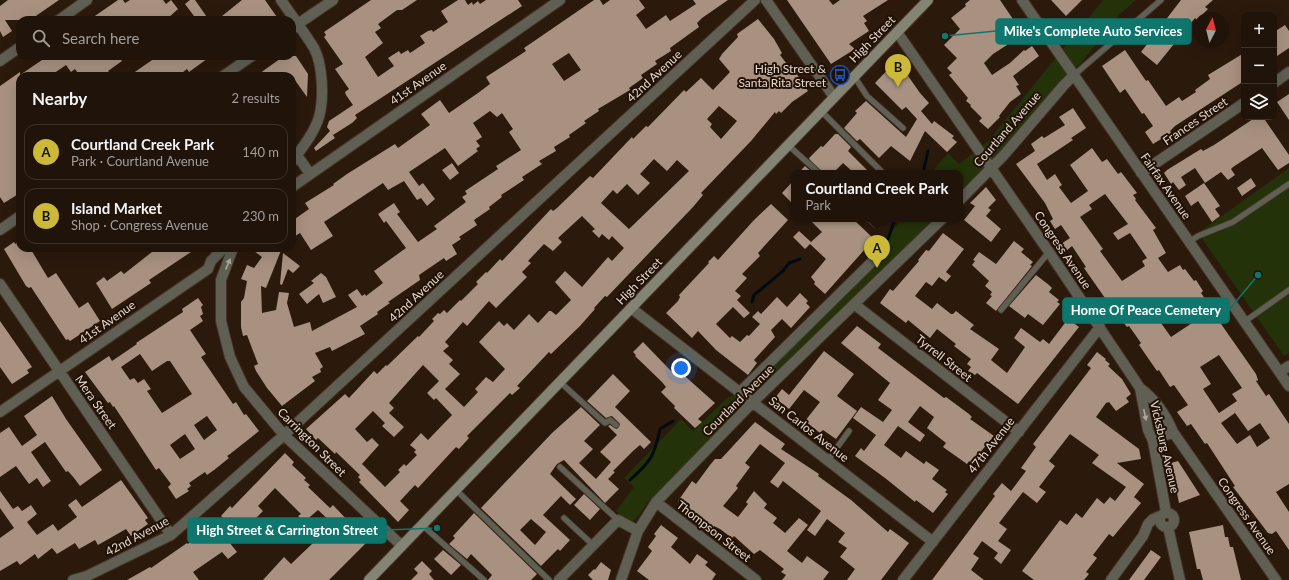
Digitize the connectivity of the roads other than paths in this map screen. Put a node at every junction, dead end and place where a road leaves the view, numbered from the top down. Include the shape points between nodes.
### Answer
1 (87, 0) edge
2 (281, 0) edge
3 (333, 0) edge
4 (560, 0) edge
5 (755, 0) edge
6 (766, 0) edge
7 (928, 0) edge
8 (1022, 0) edge
9 (1161, 0) edge
10 (65, 16) edge
11 (290, 16) edge
12 (296, 25) edge
13 (296, 27) edge
14 (897, 32) junction
15 (16, 50) edge
16 (246, 60) edge
17 (0, 61) edge
18 (229, 72) edge
19 (1289, 72) edge
20 (1074, 75) junction
21 (854, 76) junction
22 (1277, 81) edge
23 (834, 97) junction
24 (1241, 105) edge
25 (821, 111) junction
26 (903, 128) dead end
27 (788, 145) junction
28 (296, 156) edge
29 (296, 161) edge
30 (991, 168) junction
31 (816, 170) edge
32 (880, 170) edge
33 (1141, 173) junction
34 (310, 174) junction
35 (296, 184) edge
36 (1289, 184) edge
37 (963, 197) edge
38 (16, 219) edge
39 (872, 222) edge
40 (939, 222) edge
41 (877, 226) dead end
42 (0, 230) edge
43 (1189, 242) junction
44 (882, 251) dead end
45 (220, 252) edge
46 (232, 252) edge
47 (1049, 252) junction
48 (208, 269) junction
49 (221, 280) junction
50 (0, 284) edge
51 (1289, 290) edge
52 (854, 304) junction
53 (631, 308) junction
54 (1001, 310) dead end
55 (1244, 322) junction
56 (1100, 327) junction
57 (1289, 366) edge
58 (59, 371) junction
59 (1280, 372) junction
60 (560, 382) junction
61 (1289, 386) edge
62 (1140, 388) junction
63 (740, 392) junction
64 (753, 402) junction
65 (0, 412) edge
66 (616, 425) dead end
67 (849, 431) dead end
68 (1019, 432) junction
69 (1173, 432) junction
70 (284, 435) junction
71 (1153, 441) junction
72 (828, 460) junction
73 (560, 467) dead end
74 (456, 490) junction
75 (656, 502) junction
76 (1163, 514) junction
77 (564, 518) dead end
78 (618, 520) junction
79 (422, 525) junction
80 (1167, 527) junction
81 (638, 531) junction
82 (171, 535) junction
83 (1143, 536) junction
84 (933, 542) junction
85 (593, 545) junction
86 (402, 546) junction
87 (73, 580) edge
88 (369, 580) edge
89 (484, 580) edge
90 (549, 580) edge
91 (559, 580) edge
92 (621, 580) edge
93 (756, 580) edge
94 (903, 580) edge
95 (1111, 580) edge
96 (1180, 580) edge
97 (1276, 580) edge

1 - 10 street
2 - 11 street
3 - 12 street
4 - 34 street, 41st Avenue
5 - 70 street, 42nd Avenue
6 - 23 street
7 - 14 main road, High Street
8 - 20 street, Fairfax Avenue
9 - 20 lane
13 - 28 street via 314,49 320,64 321,92 319,118
14 - 21 main road, High Street
14 - 30 street, Congress Avenue
15 - 17 street
16 - 18 street
19 - 22 street
20 - 30 street, Courtland Avenue
20 - 33 street, Fairfax Avenue
21 - 23 main road, High Street
21 - 26 lane via 867,96
23 - 25 main road, High Street
24 - 33 street, Frances Street
25 - 27 main road, High Street
25 - 32 lane
27 - 31 lane
27 - 53 main road, High Street
29 - 34 street
30 - 37 street, Courtland Avenue
30 - 47 street, Congress Avenue
33 - 43 street, Fairfax Avenue
34 - 35 street, 41st Avenue
36 - 43 lane via 1233,222
38 - 42 street
39 - 41 lane
40 - 52 street, Courtland Avenue
43 - 55 street, Fairfax Avenue
44 - 63 street, Courtland Avenue
45 - 48 street, 41st Avenue via 211,261
49 -> 46 street, Carrington Street
47 - 54 lane
47 - 56 street, Congress Avenue
48 - 49 street
48 - 58 street, 41st Avenue
49 - 70 street, Carrington Street via 221,321 230,357 244,387
50 - 58 street, Mera Street
51 - 55 lane
52 - 64 street, Courtland Avenue
52 - 68 street, Tyrrell Street
53 - 60 main road, High Street
53 - 63 street, San Carlos Avenue
55 - 59 street, Fairfax Avenue
56 - 62 street, Congress Avenue
56 - 68 street, 47th Avenue
57 - 59 street
58 - 65 street, 41st Avenue
58 - 82 street, Mera Street
59 - 61 street, Fairfax Avenue
60 - 66 lane via 605,423 610,420
60 - 74 main road, High Street
62 - 69 street, Congress Avenue via 1151,396
62 -> 71 street, Vicksburg Avenue via 1148,430
63 - 64 street, San Carlos Avenue
64 - 72 street, San Carlos Avenue
64 - 75 street, Courtland Avenue
67 - 72 lane
68 - 84 street, 47th Avenue
69 - 71 street
69 - 97 street, Congress Avenue
70 - 82 street, 42nd Avenue
70 - 86 street, Carrington Street
71 - 76 street, Vicksburg Avenue
72 - 84 street, San Carlos Avenue
73 - 78 lane
74 - 79 main road, High Street
74 - 90 lane
75 - 81 street, Courtland Avenue
75 - 93 street, Thompson Street
76 - 80 street, Vicksburg Avenue via 1170,513 1174,517 1172,524
76 - 83 street via 1153,519
77 - 85 lane
78 - 81 street
78 - 85 street
79 - 86 main road, High Street
79 - 89 lane
80 - 83 street via 1152,530
80 - 96 street
81 - 92 street, Courtland Avenue
82 - 87 street, 42nd Avenue via 87,576
83 - 95 street
84 - 94 street, 47th Avenue
85 - 91 street
86 - 88 main road, High Street

